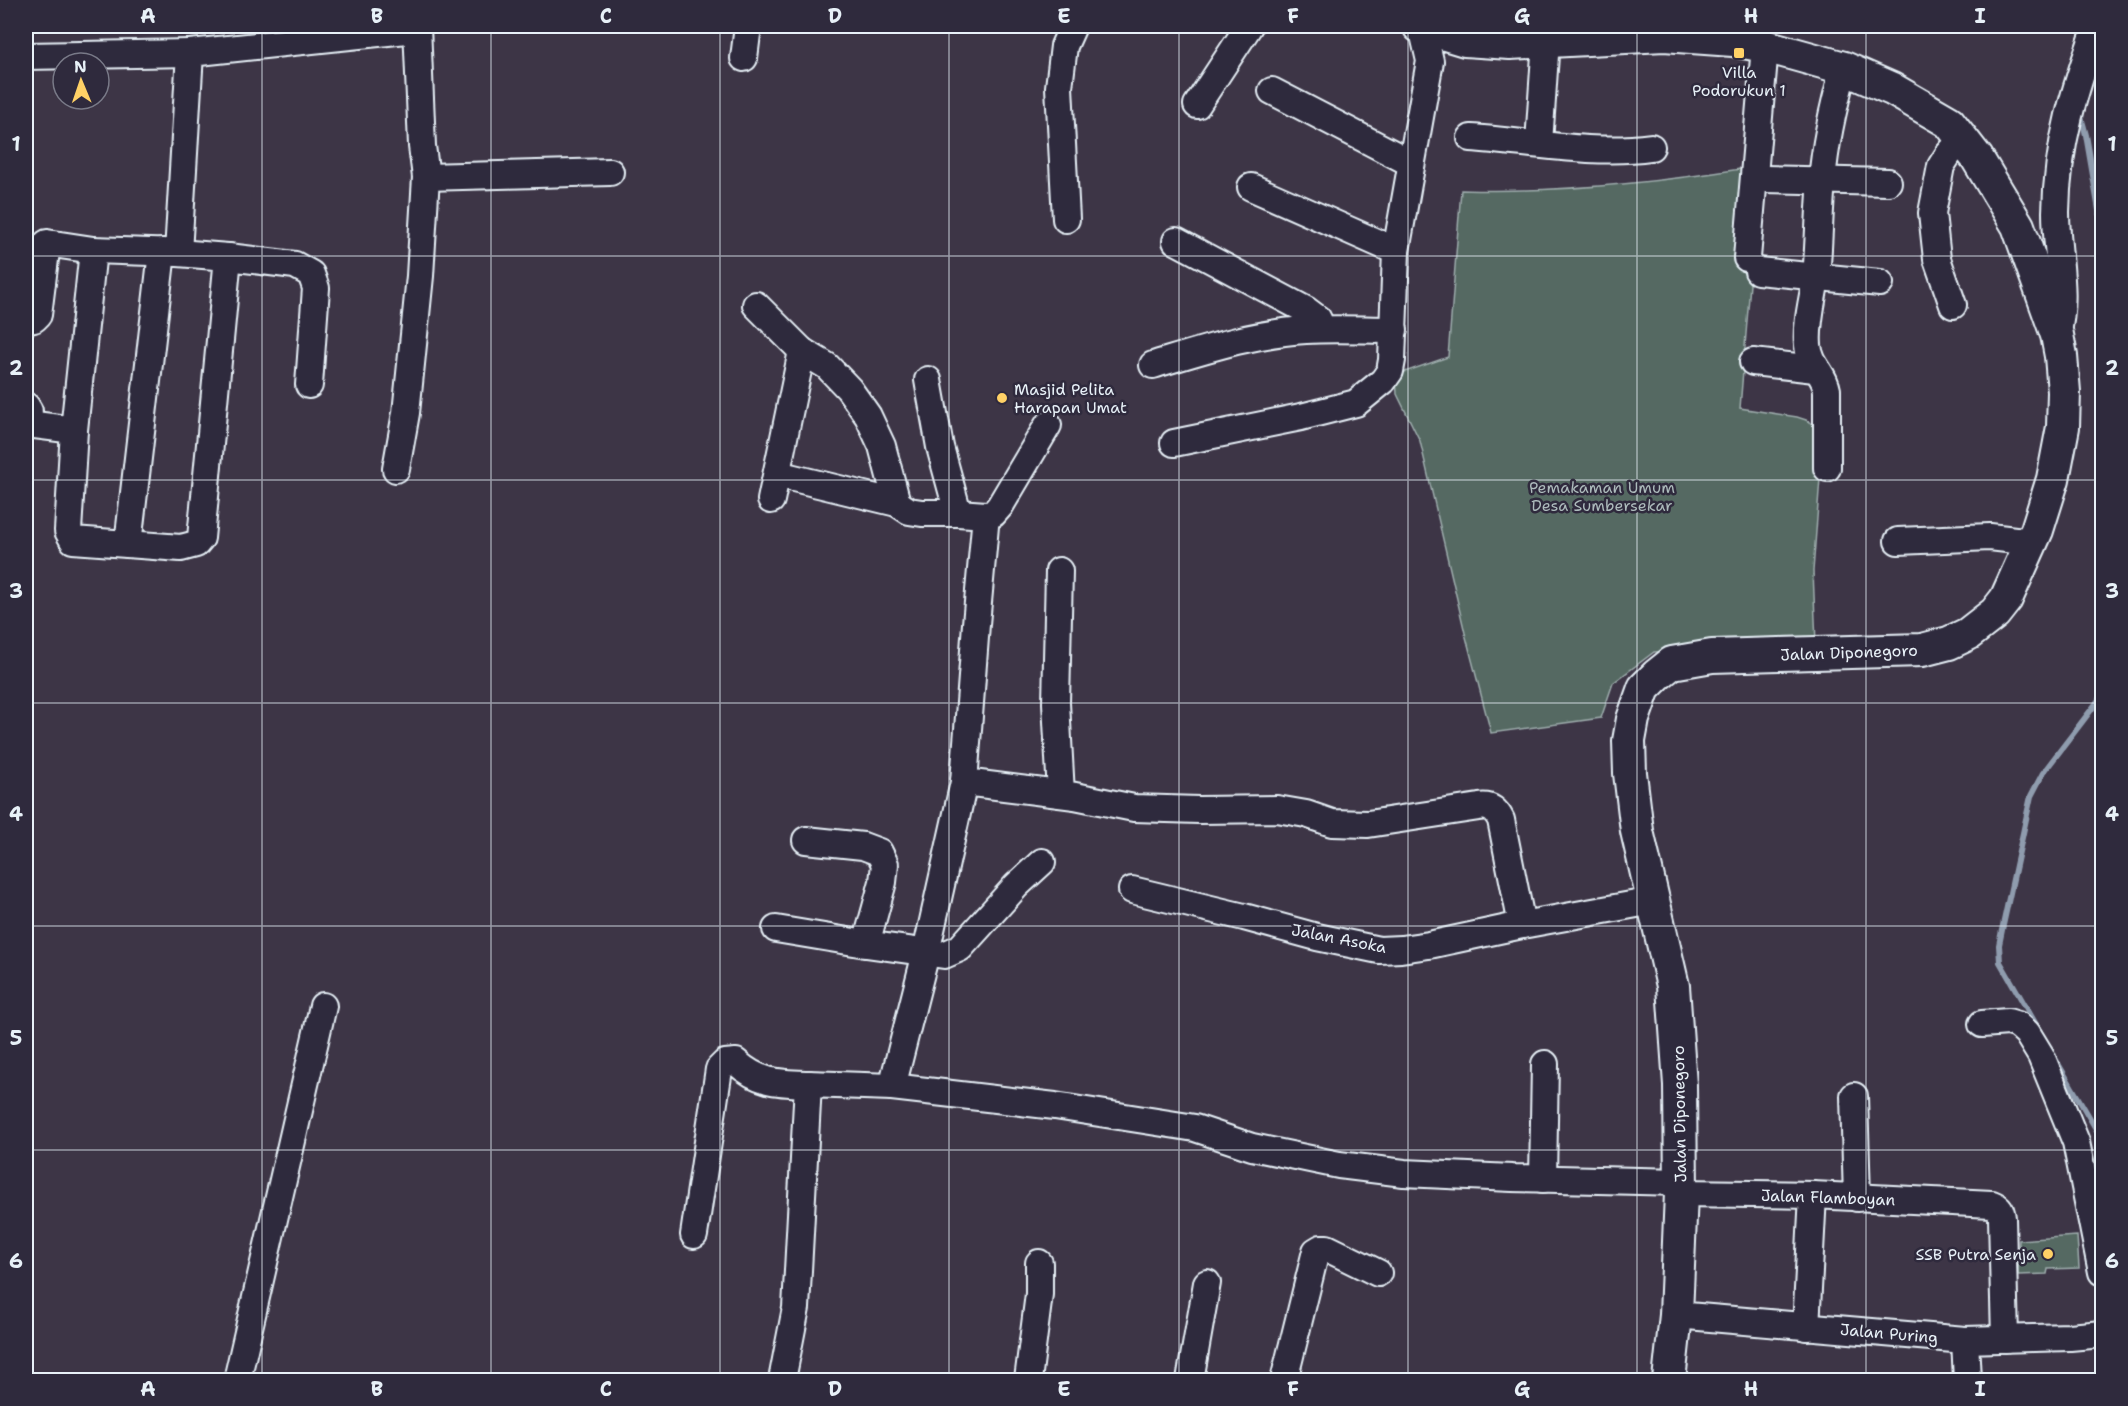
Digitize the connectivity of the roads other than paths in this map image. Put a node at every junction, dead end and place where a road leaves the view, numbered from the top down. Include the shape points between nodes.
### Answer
1 (748, 26) edge
2 (1073, 26) edge
3 (1249, 26) edge
4 (1419, 26) edge
5 (2097, 26) edge
6 (417, 27) edge
7 (1551, 35) edge
8 (1465, 40) junction
9 (1765, 46) junction
10 (190, 53) junction
11 (26, 56) edge
12 (744, 58) dead end
13 (1430, 61) junction
14 (1844, 68) junction
15 (1272, 91) dead end
16 (1197, 105) dead end
17 (1471, 138) dead end
18 (1963, 138) junction
19 (1539, 143) junction
20 (1651, 147) dead end
21 (1411, 163) junction
22 (610, 172) dead end
23 (426, 177) junction
24 (1765, 179) dead end
25 (1822, 179) junction
26 (1888, 182) dead end
27 (1251, 187) dead end
28 (1066, 219) dead end
29 (1176, 241) dead end
30 (93, 250) junction
31 (1396, 251) junction
32 (170, 253) junction
33 (35, 254) edge
34 (228, 257) junction
35 (1816, 276) junction
36 (1880, 283) dead end
37 (756, 305) dead end
38 (1953, 305) dead end
39 (26, 320) edge
40 (1322, 329) junction
41 (1394, 330) junction
42 (2057, 335) junction
43 (802, 351) junction
44 (1753, 362) dead end
45 (1153, 365) dead end
46 (1815, 369) junction
47 (928, 380) dead end
48 (309, 385) dead end
49 (26, 422) edge
50 (1048, 425) dead end
51 (74, 430) junction
52 (1174, 443) dead end
53 (1827, 468) dead end
54 (396, 469) dead end
55 (777, 474) junction
56 (771, 500) dead end
57 (897, 503) junction
58 (958, 513) junction
59 (986, 515) junction
60 (1898, 541) dead end
61 (2032, 542) junction
62 (128, 544) junction
63 (1059, 571) dead end
64 (964, 782) junction
65 (1061, 794) junction
66 (806, 840) dead end
67 (1042, 862) dead end
68 (1132, 890) dead end
69 (1653, 901) junction
70 (1522, 924) junction
71 (776, 929) dead end
72 (866, 944) junction
73 (926, 951) junction
74 (323, 1006) dead end
75 (1982, 1024) dead end
76 (1545, 1064) dead end
77 (808, 1084) junction
78 (892, 1087) junction
79 (1854, 1096) dead end
80 (1543, 1179) junction
81 (1680, 1187) junction
82 (1814, 1195) junction
83 (1857, 1198) junction
84 (694, 1235) dead end
85 (1039, 1263) dead end
86 (2103, 1272) edge
87 (1378, 1273) dead end
88 (1208, 1283) dead end
89 (1676, 1315) junction
90 (1806, 1327) junction
91 (2103, 1334) edge
92 (1965, 1340) junction
93 (2005, 1340) junction
94 (237, 1380) edge
95 (782, 1380) edge
96 (1028, 1380) edge
97 (1190, 1380) edge
98 (1284, 1380) edge
99 (1670, 1380) edge
100 (1967, 1380) edge

1 - 12 street
2 - 28 street via 1064,46 1059,87
3 - 16 street
4 - 8 main road, Jalan Diponegoro
4 - 13 street
5 - 42 street via 2072,100 2059,165 2056,213 2062,287
6 - 10 street
6 - 23 street
7 - 8 main road, Jalan Diponegoro via 1510,43
7 - 9 main road, Jalan Diponegoro via 1664,35
7 - 19 street
8 - 13 street
9 - 14 main road, Jalan Diponegoro
9 - 35 street via 1752,265
10 - 11 street
10 - 32 street
13 - 21 street
14 - 18 main road, Jalan Diponegoro via 1928,109 1949,122
14 - 25 street
15 - 21 street
17 - 19 street
18 - 38 street via 1941,166 1932,213 1937,259
18 - 42 main road, Jalan Diponegoro via 2018,226
19 - 20 street via 1617,150
21 - 31 street
22 - 23 street
23 - 54 street via 406,413
24 - 25 street
25 - 26 street
25 - 35 street
27 - 31 street
29 - 40 street via 1306,310 1318,319
30 - 32 street
30 - 33 street
30 - 51 street
31 - 41 street
32 - 34 street
32 - 62 street
33 - 39 street via 38,315
34 - 48 street via 295,265 310,274 316,288
34 - 62 street via 200,540 185,548
35 - 36 street
35 - 46 street via 1808,343
37 - 43 street
40 - 41 street
40 - 45 street via 1251,337
41 - 52 street via 1390,371 1356,403
42 - 61 main road, Jalan Diponegoro via 2064,392 2063,427 2053,479
43 - 55 street
43 - 57 street via 827,366 868,416 882,446
44 - 46 street
46 - 53 street via 1825,380 1827,390
47 - 58 street via 940,447
49 - 51 street
50 - 59 street via 1000,506
51 - 62 street via 69,536 74,540
55 - 56 street
55 - 57 street
57 - 58 street via 909,511
58 - 59 street
59 - 64 street
60 - 61 street via 1990,537
61 - 69 main road, Jalan Diponegoro via 2006,599 1995,613 1968,634 1948,643 1895,652 1712,656 1672,663 1657,675 1644,688 1629,741 1637,831
63 - 65 street via 1056,704
64 - 65 street
64 - 73 street
65 - 70 street via 1134,807 1277,809 1332,824 1368,824 1489,807 1501,820
66 - 72 street via 863,846 879,852 885,864 883,882
67 - 73 street via 960,948 944,955
68 - 70 street, Jalan Asoka via 1379,950 1429,945
69 - 70 street, Jalan Asoka
69 - 81 main road, Jalan Diponegoro via 1673,986 1680,1085
71 - 72 street
72 - 73 street
73 - 78 street
74 - 94 street
75 - 86 street via 2018,1025 2041,1056 2076,1142
76 - 80 street
77 - 78 street, Jalan Flamboyan
77 - 84 street, Jalan Flamboyan via 769,1082 736,1062 725,1063 719,1069
77 - 95 street via 796,1308
78 - 80 street, Jalan Flamboyan via 1055,1106 1195,1128 1252,1147 1339,1164 1404,1173
79 - 83 street
80 - 81 street, Jalan Flamboyan
81 - 82 street, Jalan Flamboyan
81 - 89 main road, Jalan Diponegoro
82 - 83 street, Jalan Flamboyan
82 - 90 street
83 - 93 street, Jalan Flamboyan via 1998,1206
85 - 96 street
87 - 98 street via 1327,1248 1316,1251
88 - 97 street
89 - 90 street, Jalan Puring
89 - 99 main road, Jalan Diponegoro
90 - 92 street, Jalan Puring
91 - 93 street, Jalan Puring
92 - 93 street, Jalan Puring
92 - 100 street

